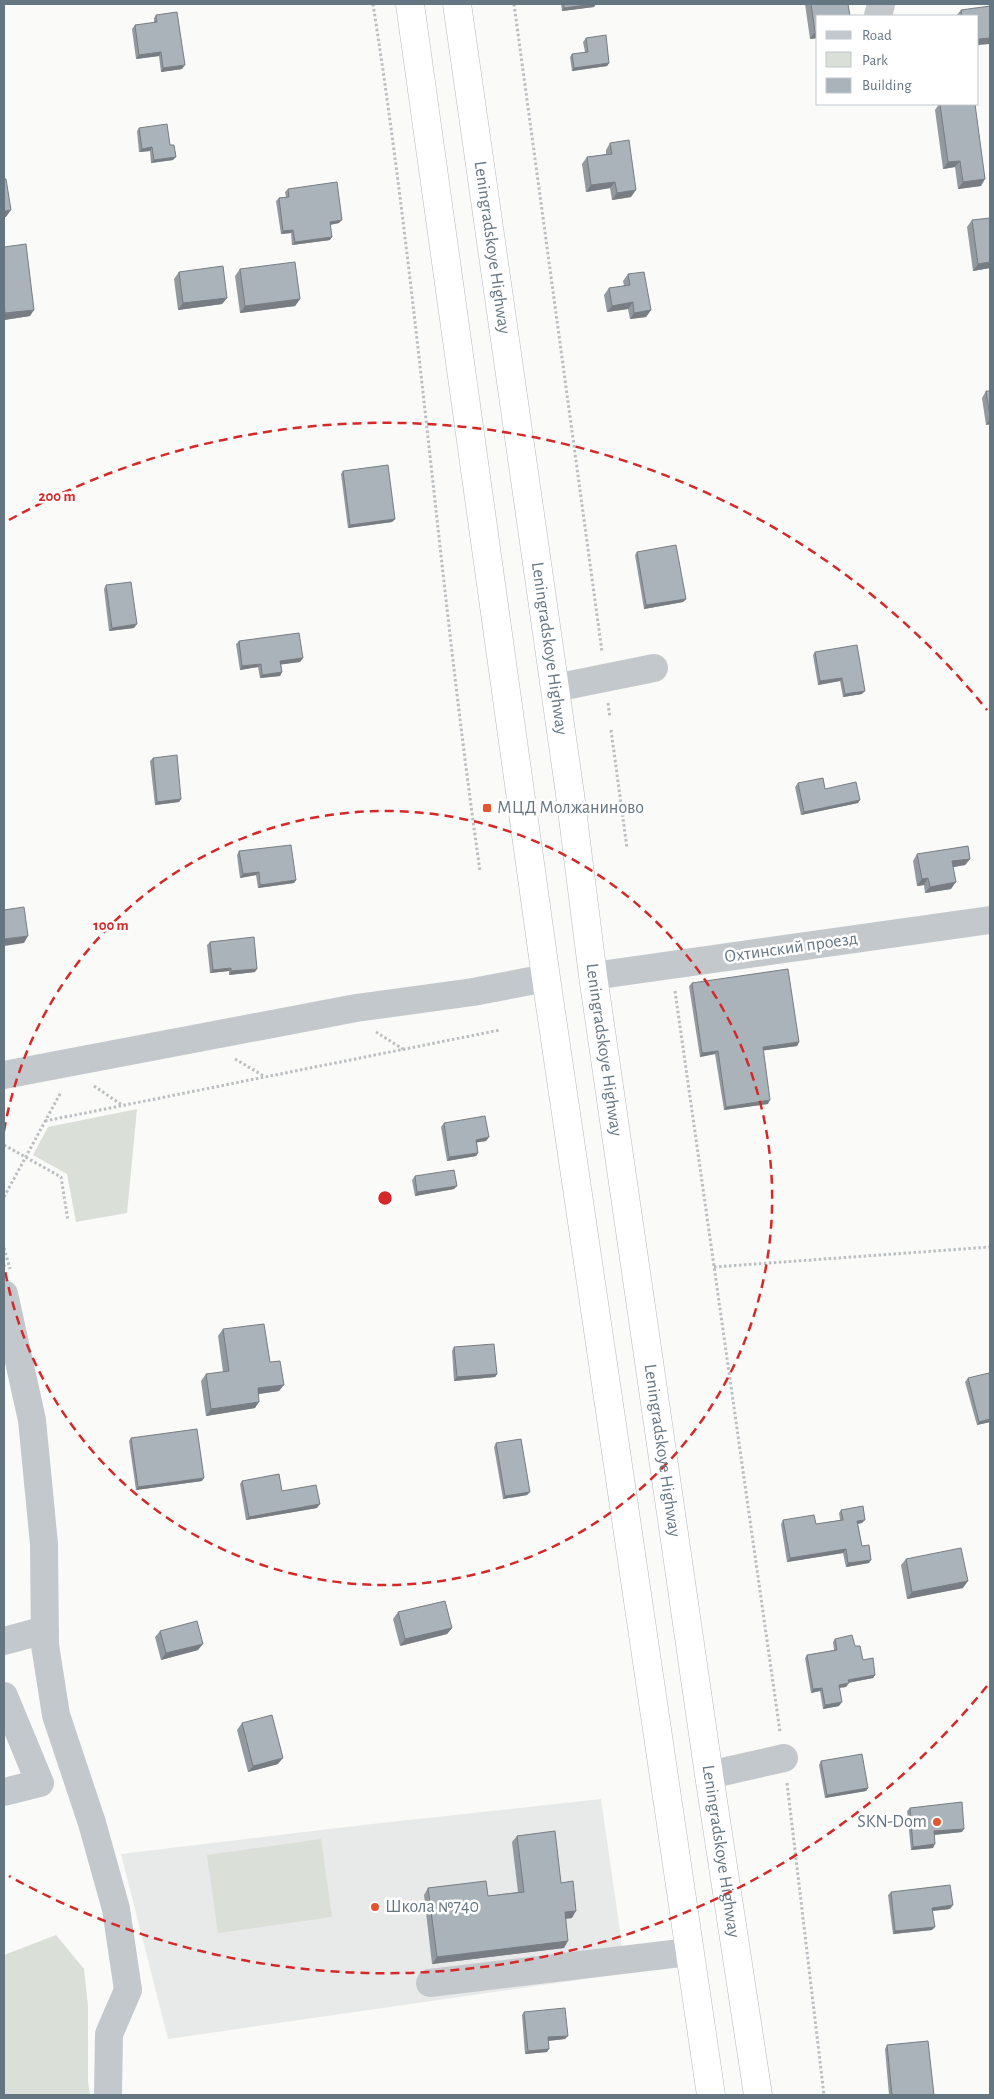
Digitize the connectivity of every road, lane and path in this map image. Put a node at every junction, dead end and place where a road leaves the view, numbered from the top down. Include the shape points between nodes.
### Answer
1 (373, 4) edge
2 (410, 4) edge
3 (457, 4) edge
4 (514, 4) edge
5 (654, 668) dead end
6 (605, 676) junction
7 (555, 688) junction
8 (610, 718) dead end
9 (611, 730) dead end
10 (628, 848) dead end
11 (480, 871) dead end
12 (990, 920) edge
13 (671, 965) junction
14 (592, 976) junction
15 (546, 978) junction
16 (500, 1030) dead end
17 (375, 1032) dead end
18 (404, 1049) junction
19 (234, 1058) dead end
20 (4, 1075) edge
21 (265, 1077) junction
22 (91, 1084) dead end
23 (62, 1090) dead end
24 (123, 1105) junction
25 (45, 1121) junction
26 (4, 1145) edge
27 (26, 1157) junction
28 (4, 1197) edge
29 (68, 1221) dead end
30 (990, 1247) edge
31 (714, 1267) junction
32 (4, 1294) edge
33 (45, 1630) junction
34 (4, 1640) edge
35 (4, 1696) edge
36 (784, 1758) junction
37 (709, 1775) junction
38 (4, 1792) edge
39 (689, 1952) junction
40 (430, 1983) dead end
41 (108, 2095) edge
42 (711, 2095) edge
43 (758, 2095) edge
44 (824, 2095) edge

1 - 11 path via 392,124 460,724
2 - 15 highway
3 - 7 highway, Leningradskoye Highway
4 - 6 path
5 - 6 street
6 - 7 street
6 - 8 path
7 - 14 highway, Leningradskoye Highway
9 - 10 path
12 - 13 street, Охтинский проезд
13 - 14 street, Охтинский проезд
13 - 31 path
14 - 37 highway, Leningradskoye Highway
15 - 20 street via 356,1008
15 - 39 highway
16 - 18 path
17 - 18 path
18 - 21 path
19 - 21 path
21 - 24 path
22 - 24 path
23 - 25 path
24 - 25 path
25 - 27 path
26 - 27 path
27 - 28 path
27 - 29 path via 61,1176
30 - 31 path
31 - 36 path
32 - 33 street via 32,1420 44,1544
33 - 34 street
33 - 41 street via 56,1716 92,1823 116,1909 128,1990 109,2034
35 - 38 street via 40,1783
36 - 37 street
36 - 44 path
37 - 43 highway, Leningradskoye Highway
39 - 40 street
39 - 42 highway

